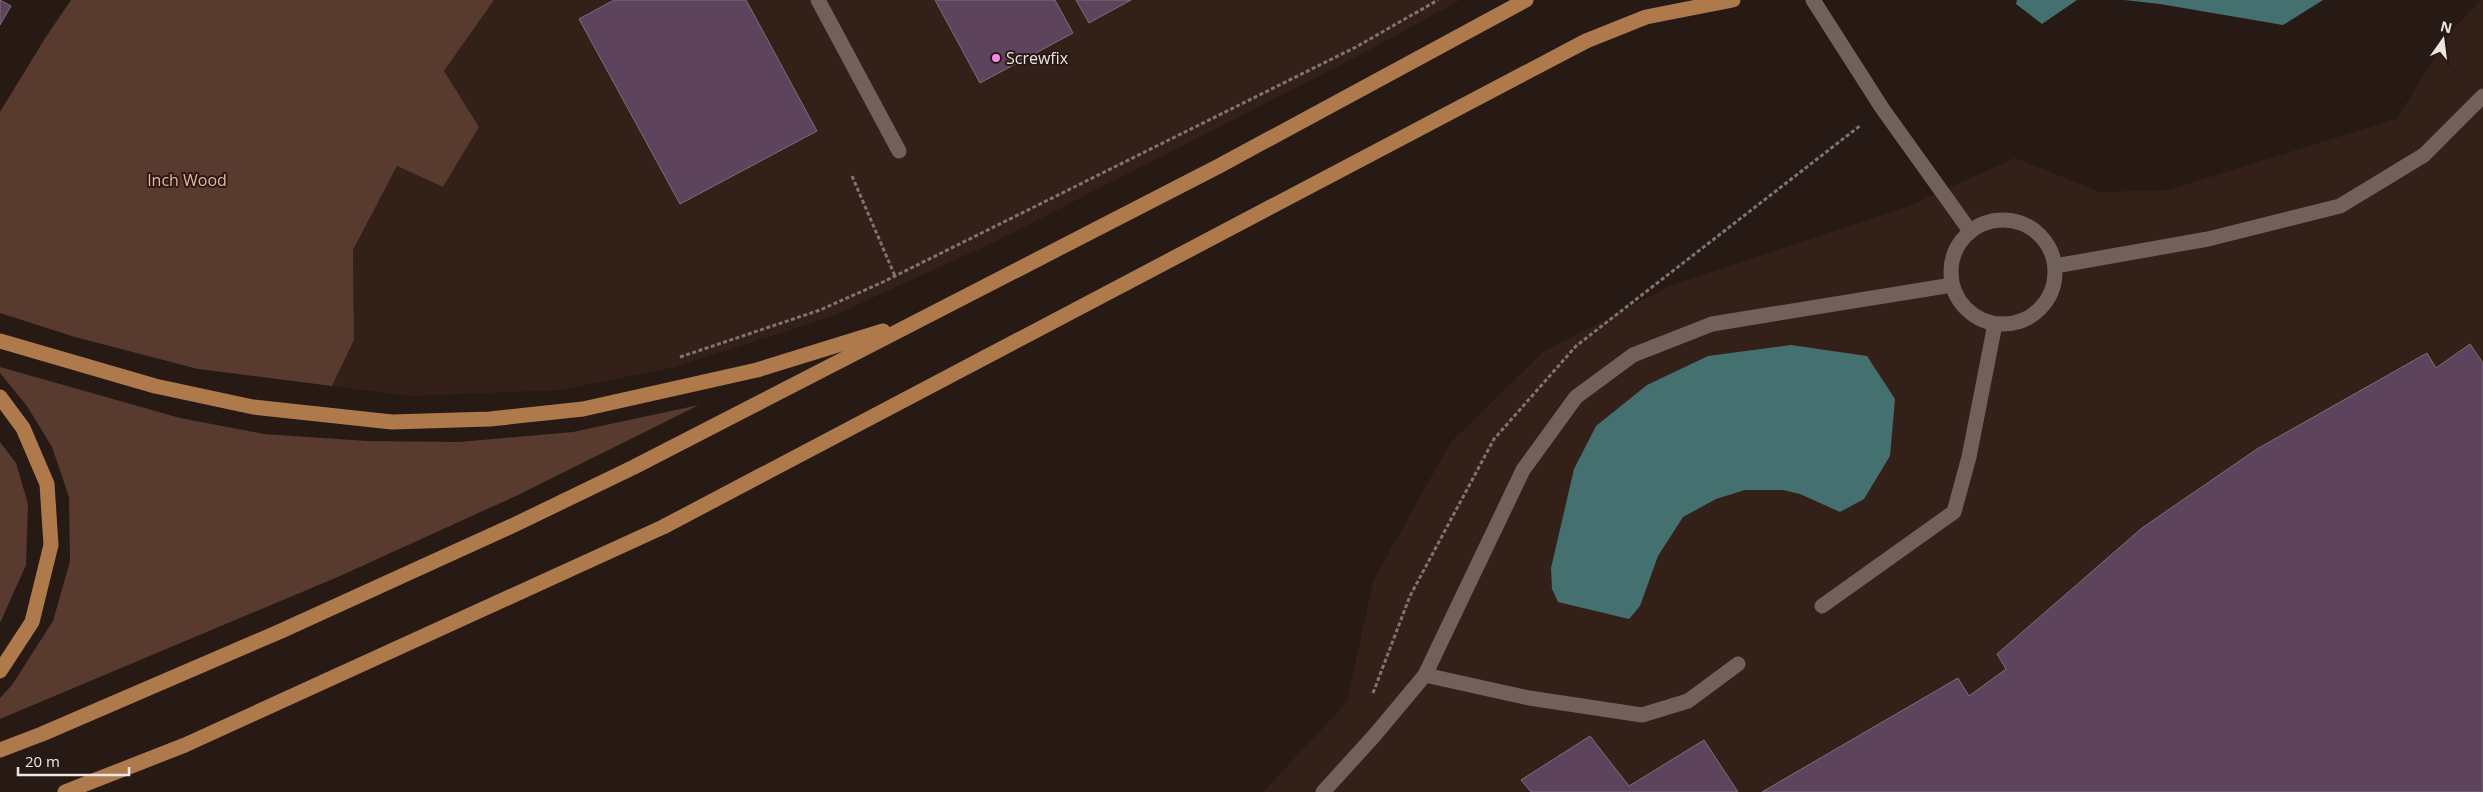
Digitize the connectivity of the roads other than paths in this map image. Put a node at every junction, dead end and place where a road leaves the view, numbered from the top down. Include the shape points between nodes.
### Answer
1 (818, 0) edge
2 (1526, 0) edge
3 (1733, 0) edge
4 (1813, 0) edge
5 (2483, 96) edge
6 (899, 151) dead end
7 (1970, 230) junction
8 (2055, 266) junction
9 (1952, 285) junction
10 (920, 320) junction
11 (1995, 324) junction
12 (0, 341) edge
13 (0, 397) edge
14 (1822, 606) dead end
15 (1738, 664) dead end
16 (0, 671) edge
17 (1425, 675) junction
18 (0, 750) edge
19 (65, 792) edge
20 (1323, 792) edge

1 - 6 lane
2 - 10 main road via 1219,166
3 - 19 main road via 1646,17 1586,41 663,527 185,745
4 - 7 lane via 1882,108
5 - 8 lane via 2424,155 2340,206 2208,239
7 - 8 lane via 2001,219 2031,227 2050,248
7 - 9 lane via 1958,245 1950,267
8 - 11 lane via 2052,291 2042,306 2023,321
9 - 11 lane via 1963,307 1978,318
9 - 17 lane via 1712,324 1633,355 1576,397 1523,470
10 - 12 main road via 757,370 583,409 490,419 392,422 253,407 155,386
10 - 18 main road via 710,429 516,524 281,631
11 - 14 lane via 1954,512
13 - 16 main road via 23,428 47,484 51,545 32,622
15 - 17 lane via 1688,701 1642,715 1530,698
17 - 20 lane

